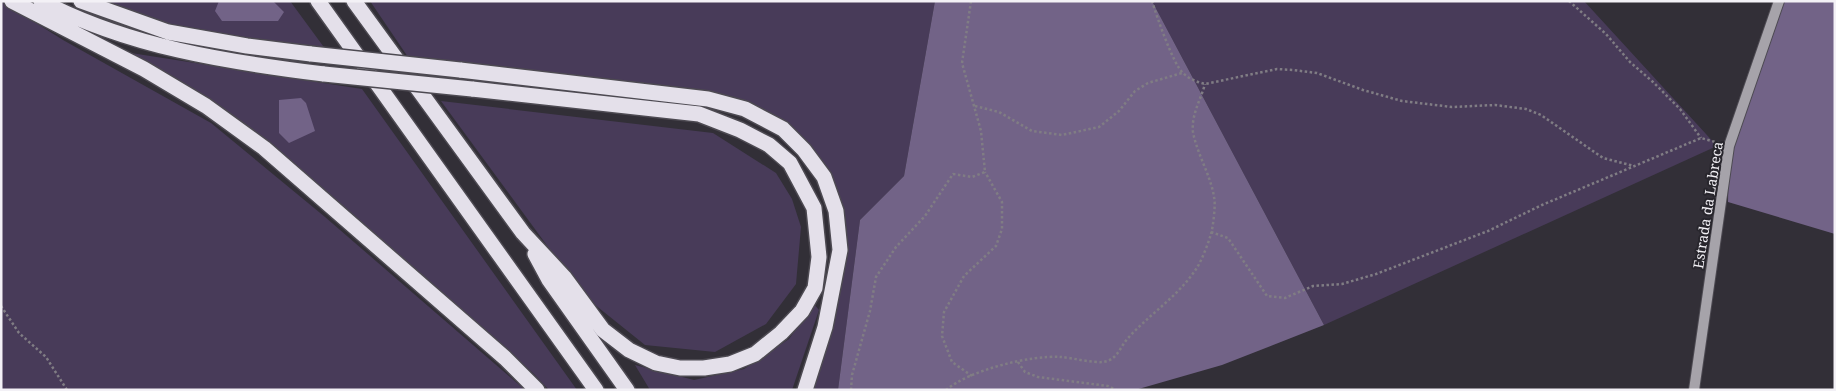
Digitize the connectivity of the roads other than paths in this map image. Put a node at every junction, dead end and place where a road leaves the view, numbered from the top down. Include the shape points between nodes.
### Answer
1 (12, 1) edge
2 (41, 1) edge
3 (81, 1) edge
4 (318, 1) edge
5 (354, 1) edge
6 (1779, 1) edge
7 (523, 233) junction
8 (537, 390) edge
9 (596, 390) edge
10 (626, 390) edge
11 (805, 390) edge
12 (1694, 390) edge

1 - 8 highway via 144,68 206,106 264,148 505,358
2 - 7 highway, bridge via 68,15 166,48 242,64 698,114 769,145 790,162 814,208 819,257 815,288 802,311 755,354 730,364 680,368 656,363 629,350 604,330 564,277
3 - 11 highway, bridge via 168,32 247,46 708,99 745,109 783,129 824,177 836,212 840,250 825,327
4 - 9 highway
5 - 7 highway
6 - 12 street, Estrada da Labreca via 1729,146
7 - 10 highway via 549,280

